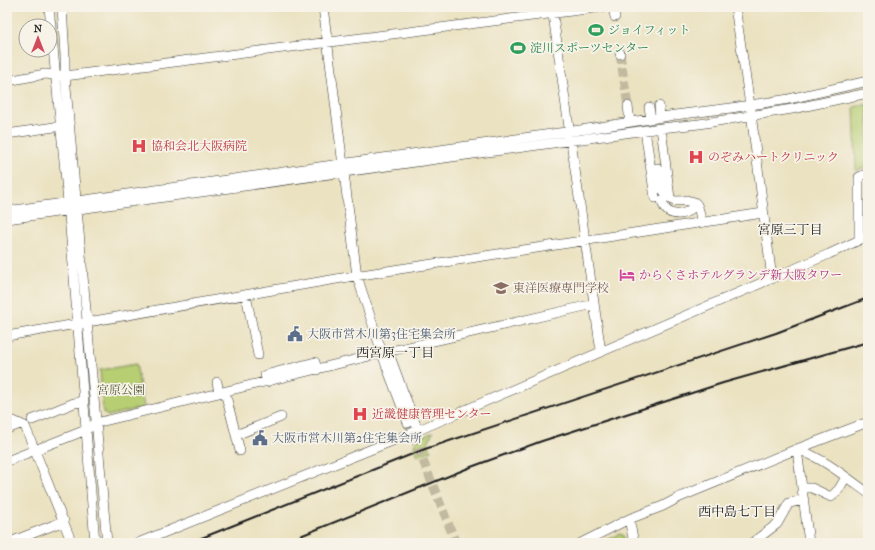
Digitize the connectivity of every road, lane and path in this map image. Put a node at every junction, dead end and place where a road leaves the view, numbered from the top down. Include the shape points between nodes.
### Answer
1 (49, 7) edge
2 (62, 7) edge
3 (323, 7) edge
4 (603, 7) edge
5 (613, 7) edge
6 (735, 7) edge
7 (552, 10) edge
8 (615, 17) dead end
9 (327, 43) junction
10 (60, 76) junction
11 (7, 81) edge
12 (868, 81) edge
13 (868, 93) edge
14 (750, 105) junction
15 (628, 106) tunnel mouth
16 (654, 106) dead end
17 (751, 116) junction
18 (656, 118) junction
19 (630, 122) junction
20 (61, 126) junction
21 (661, 128) junction
22 (645, 130) junction
23 (7, 134) edge
24 (570, 136) junction
25 (655, 155) dead end
26 (343, 168) junction
27 (868, 173) edge
28 (663, 199) junction
29 (73, 206) junction
30 (7, 211) edge
31 (762, 213) junction
32 (7, 219) edge
33 (701, 222) junction
34 (868, 236) edge
35 (585, 240) junction
36 (859, 240) junction
37 (357, 276) junction
38 (772, 279) junction
39 (246, 295) junction
40 (594, 304) junction
41 (86, 322) junction
42 (76, 323) junction
43 (7, 336) edge
44 (602, 351) junction
45 (382, 353) junction
46 (258, 355) dead end
47 (217, 382) dead end
48 (222, 392) junction
49 (83, 402) junction
50 (281, 417) dead end
51 (7, 418) edge
52 (32, 420) dead end
53 (868, 422) edge
54 (96, 423) junction
55 (408, 423) tunnel mouth
56 (20, 424) junction
57 (7, 429) edge
58 (86, 430) junction
59 (418, 430) junction
60 (236, 435) junction
61 (407, 435) junction
62 (798, 449) junction
63 (35, 450) junction
64 (240, 451) dead end
65 (7, 461) edge
66 (846, 477) junction
67 (802, 488) junction
68 (868, 493) edge
69 (804, 500) junction
70 (628, 519) junction
71 (64, 521) junction
72 (8, 543) edge
73 (72, 543) edge
74 (95, 543) edge
75 (107, 543) edge
76 (138, 543) edge
77 (581, 543) edge
78 (634, 543) edge
79 (752, 543) edge
80 (809, 543) edge

1 - 10 street via 53,61
2 - 10 street via 65,56
3 - 9 street
4 - 7 street
5 - 8 street
6 - 14 street
7 - 9 street
7 - 24 street
9 - 10 street
9 - 26 street
10 - 11 street via 45,74
10 - 20 street
10 - 29 street
12 - 14 street
13 - 17 street
14 - 17 street
14 - 18 street
15 - 19 street
16 - 18 street
17 - 21 street
17 - 31 street
18 - 19 street
19 - 24 street
20 - 23 street
20 - 29 street
21 - 22 street
21 - 28 street
22 - 24 street
22 - 28 street
24 - 26 street
24 - 35 street
25 - 28 street
26 - 29 street
26 - 37 street
27 - 36 street via 859,177
28 - 33 street via 693,201 699,209
29 - 30 street
29 - 32 street
29 - 41 street
29 - 42 street
31 - 33 street
31 - 38 street
33 - 35 street
34 - 36 street
35 - 37 street
35 - 40 street
36 - 38 street
37 - 39 street
37 - 45 street
38 - 44 street
39 - 41 street
39 - 46 street
40 - 44 street
40 - 45 street
41 - 42 street
41 - 54 street
42 - 43 street
42 - 49 street
44 - 59 street
45 - 48 street
45 - 55 street
45 - 59 street via 391,358
45 - 61 street via 381,366
47 - 48 street
48 - 54 street
48 - 60 street
49 - 52 street via 74,403
49 - 58 street
50 - 60 street
51 - 56 street
53 - 62 street
54 - 58 street
54 - 75 street
56 - 57 street
56 - 63 street via 25,426
58 - 63 street
58 - 74 street
59 - 61 street
60 - 64 street
61 - 76 street
62 - 66 street
62 - 67 street
62 - 70 street
63 - 65 street
63 - 71 street
66 - 67 street via 831,497 812,488
66 - 68 street
67 - 69 street
69 - 79 street via 789,503 777,524
69 - 80 street
70 - 77 street
70 - 78 street
71 - 72 street
71 - 73 street

